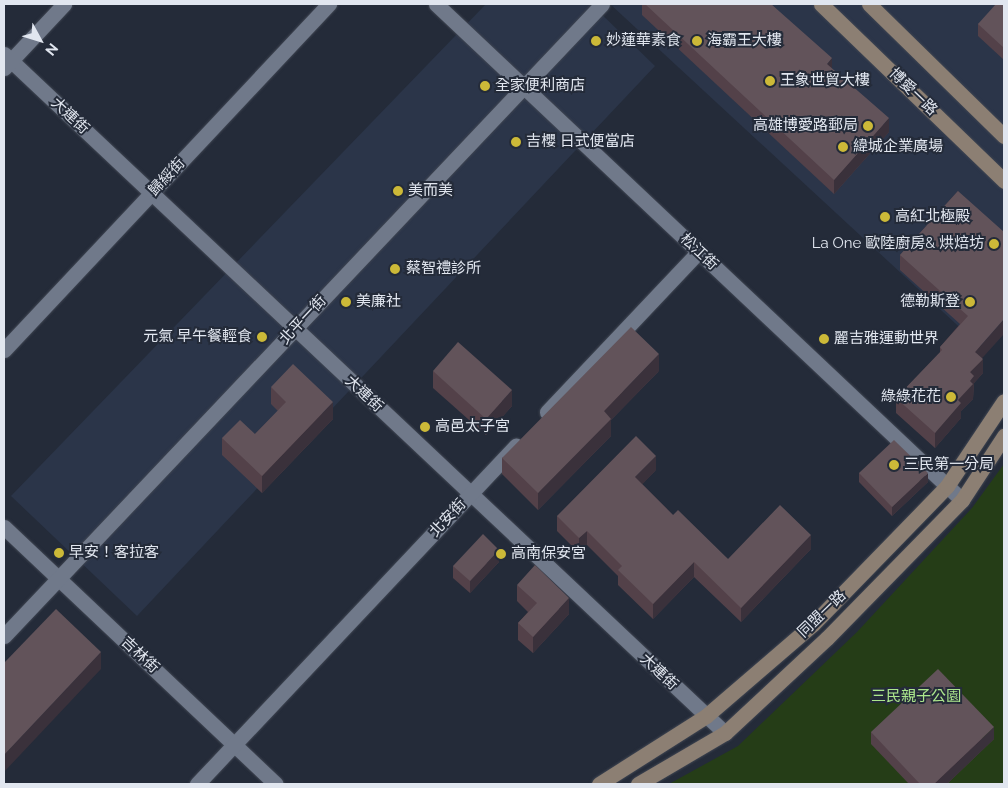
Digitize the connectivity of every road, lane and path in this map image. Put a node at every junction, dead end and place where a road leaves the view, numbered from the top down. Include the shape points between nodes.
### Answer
1 (64, 4) edge
2 (330, 4) edge
3 (436, 4) edge
4 (602, 4) edge
5 (821, 4) edge
6 (869, 4) edge
7 (6, 61) edge
8 (524, 87) junction
9 (1004, 136) edge
10 (1004, 181) edge
11 (151, 193) junction
12 (698, 251) junction
13 (295, 329) junction
14 (4, 350) edge
15 (1004, 401) edge
16 (538, 422) edge
17 (1004, 436) edge
18 (524, 437) edge
19 (947, 486) junction
20 (470, 494) junction
21 (962, 500) junction
22 (4, 527) edge
23 (59, 579) junction
24 (4, 636) edge
25 (706, 716) junction
26 (725, 734) junction
27 (234, 745) junction
28 (197, 784) edge
29 (276, 784) edge
30 (599, 784) edge
31 (638, 784) edge

1 - 7 street
2 - 11 street, 歸綏街
3 - 8 street, 松江街
4 - 8 street, 北平一街
5 - 10 street, 博愛一路
6 - 9 street
7 - 11 street, 大連街
8 - 12 street, 松江街
8 - 13 street, 北平一街
11 - 13 street, 大連街
11 - 14 street, 歸綏街
12 - 16 street
12 - 19 street, 松江街
13 - 20 street, 大連街
13 - 23 street, 北平一街
15 - 19 street, 同盟一路
17 - 21 street, 同盟一路
18 - 20 street, 北安街
19 - 21 street, 松江街
19 - 25 street, 同盟一路 via 813,624
20 - 25 street, 大連街
20 - 27 street, 北安街
21 - 26 street, 同盟一路 via 827,638
22 - 23 street, 吉林街
23 - 24 street, 北平一街
23 - 27 street, 吉林街
25 - 26 street, 大連街
25 - 30 street, 同盟一路
26 - 31 street, 同盟一路
27 - 28 street, 北安街
27 - 29 street, 吉林街

